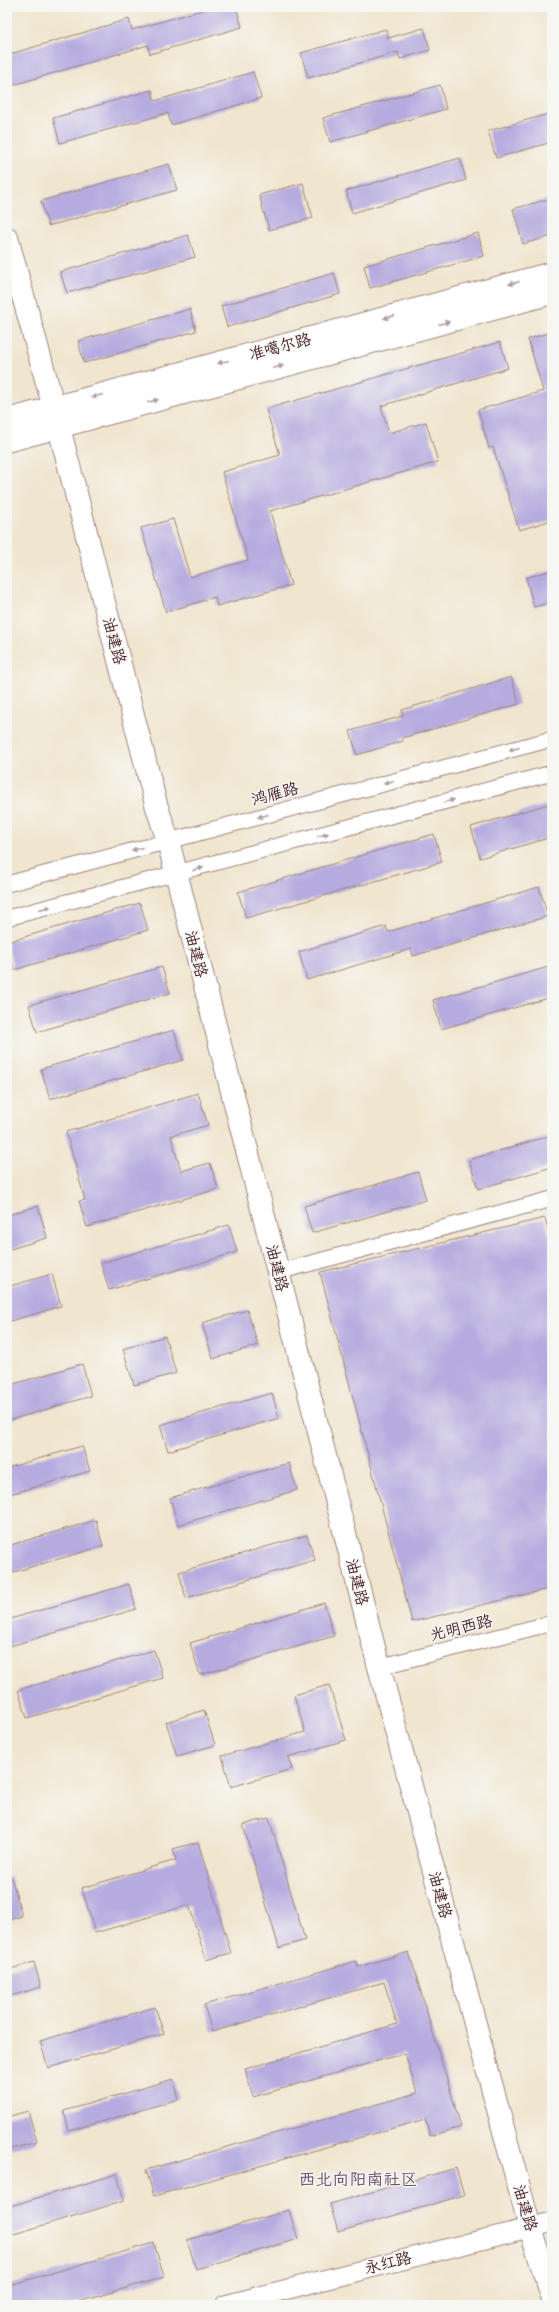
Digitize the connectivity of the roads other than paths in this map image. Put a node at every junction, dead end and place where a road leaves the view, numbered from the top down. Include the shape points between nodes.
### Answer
1 (7, 238) edge
2 (552, 273) edge
3 (552, 294) edge
4 (56, 418) junction
5 (7, 420) edge
6 (7, 441) edge
7 (552, 739) edge
8 (552, 773) edge
9 (168, 841) junction
10 (176, 875) junction
11 (7, 884) edge
12 (7, 918) edge
13 (552, 1199) edge
14 (278, 1272) junction
15 (552, 1623) edge
16 (379, 1667) junction
17 (552, 2222) edge
18 (530, 2228) junction
19 (552, 2297) edge
20 (225, 2305) edge

1 - 4 main road, 油建路
2 -> 4 main road, 准噶尔路
4 -> 3 main road, 准噶尔路
4 - 5 main road, 准噶尔路
4 - 6 main road, 准噶尔路
4 - 9 main road, 油建路 via 156,804
7 -> 9 street, 鸿雁路
10 -> 8 street
9 - 10 main road, 油建路
9 -> 11 street, 鸿雁路
12 -> 10 street
10 - 14 main road, 油建路
13 - 14 street
14 - 16 main road, 油建路
15 - 16 street, 光明西路
16 - 18 main road, 油建路
17 - 18 street, 永红路
18 - 19 main road, 油建路
18 - 20 street, 永红路

